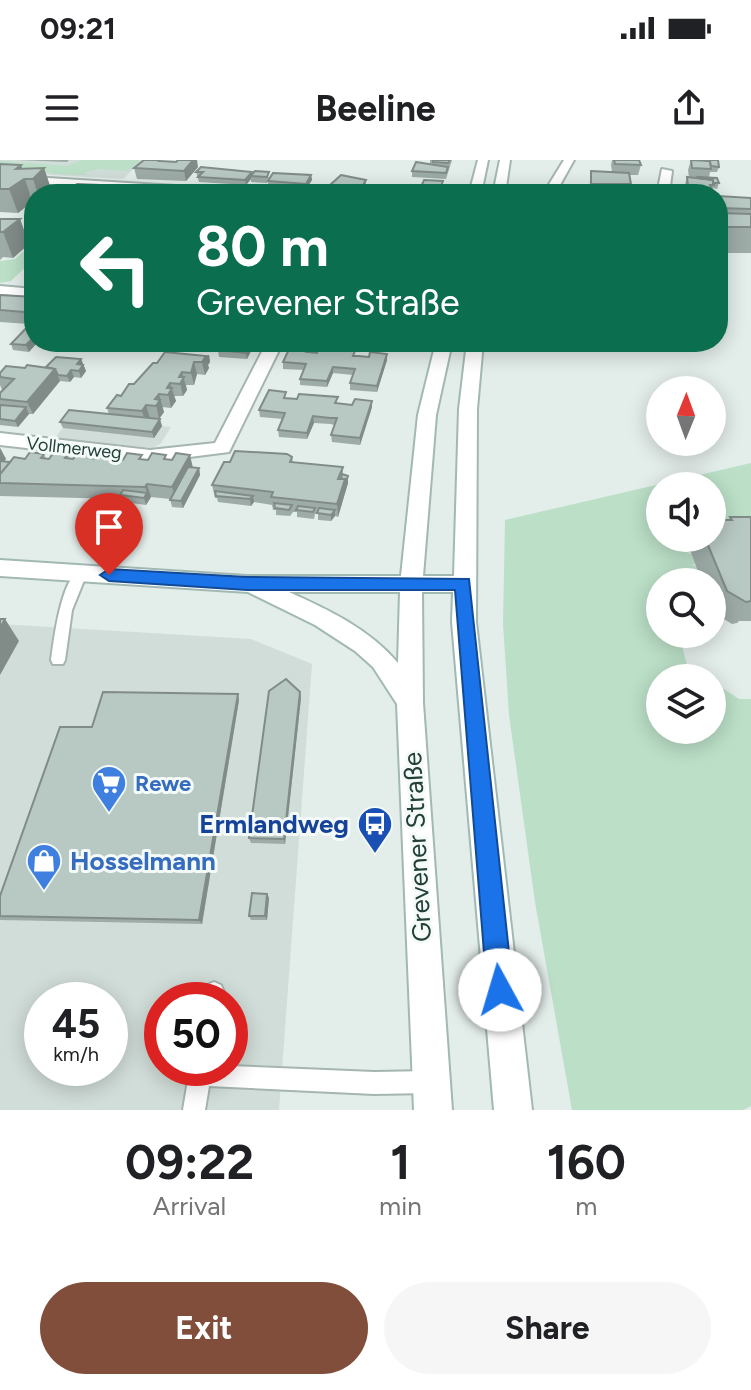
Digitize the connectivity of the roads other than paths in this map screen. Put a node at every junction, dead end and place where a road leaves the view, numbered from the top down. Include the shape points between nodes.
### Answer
1 (483, 160) edge
2 (505, 160) edge
3 (569, 160) edge
4 (666, 171) dead end
5 (0, 178) edge
6 (90, 184) edge
7 (477, 184) edge
8 (501, 184) edge
9 (555, 184) edge
10 (664, 184) edge
11 (0, 290) edge
12 (24, 292) edge
13 (270, 352) edge
14 (442, 352) edge
15 (474, 352) edge
16 (0, 439) edge
17 (0, 568) edge
18 (81, 573) junction
19 (247, 584) junction
20 (411, 584) junction
21 (463, 584) junction
22 (58, 660) dead end
23 (410, 703) junction
24 (248, 1074) edge
25 (198, 1086) edge
26 (432, 1096) edge
27 (194, 1110) edge
28 (513, 1110) edge

1 - 7 main road
2 - 8 main road
3 - 9 main road
4 - 10 main road
5 - 6 main road
11 - 12 main road
13 - 16 main road, Vollmerweg via 222,448 150,456
14 - 20 main road, Grevener Straße via 427,415
15 - 21 main road
17 - 18 main road
18 - 19 main road
18 - 22 lane via 65,610
19 - 20 main road
19 - 23 main road via 343,628 386,666
20 - 21 main road
20 - 23 main road, Grevener Straße
21 - 28 main road
23 - 26 main road, Grevener Straße
24 - 26 lane via 374,1083
25 - 27 lane

